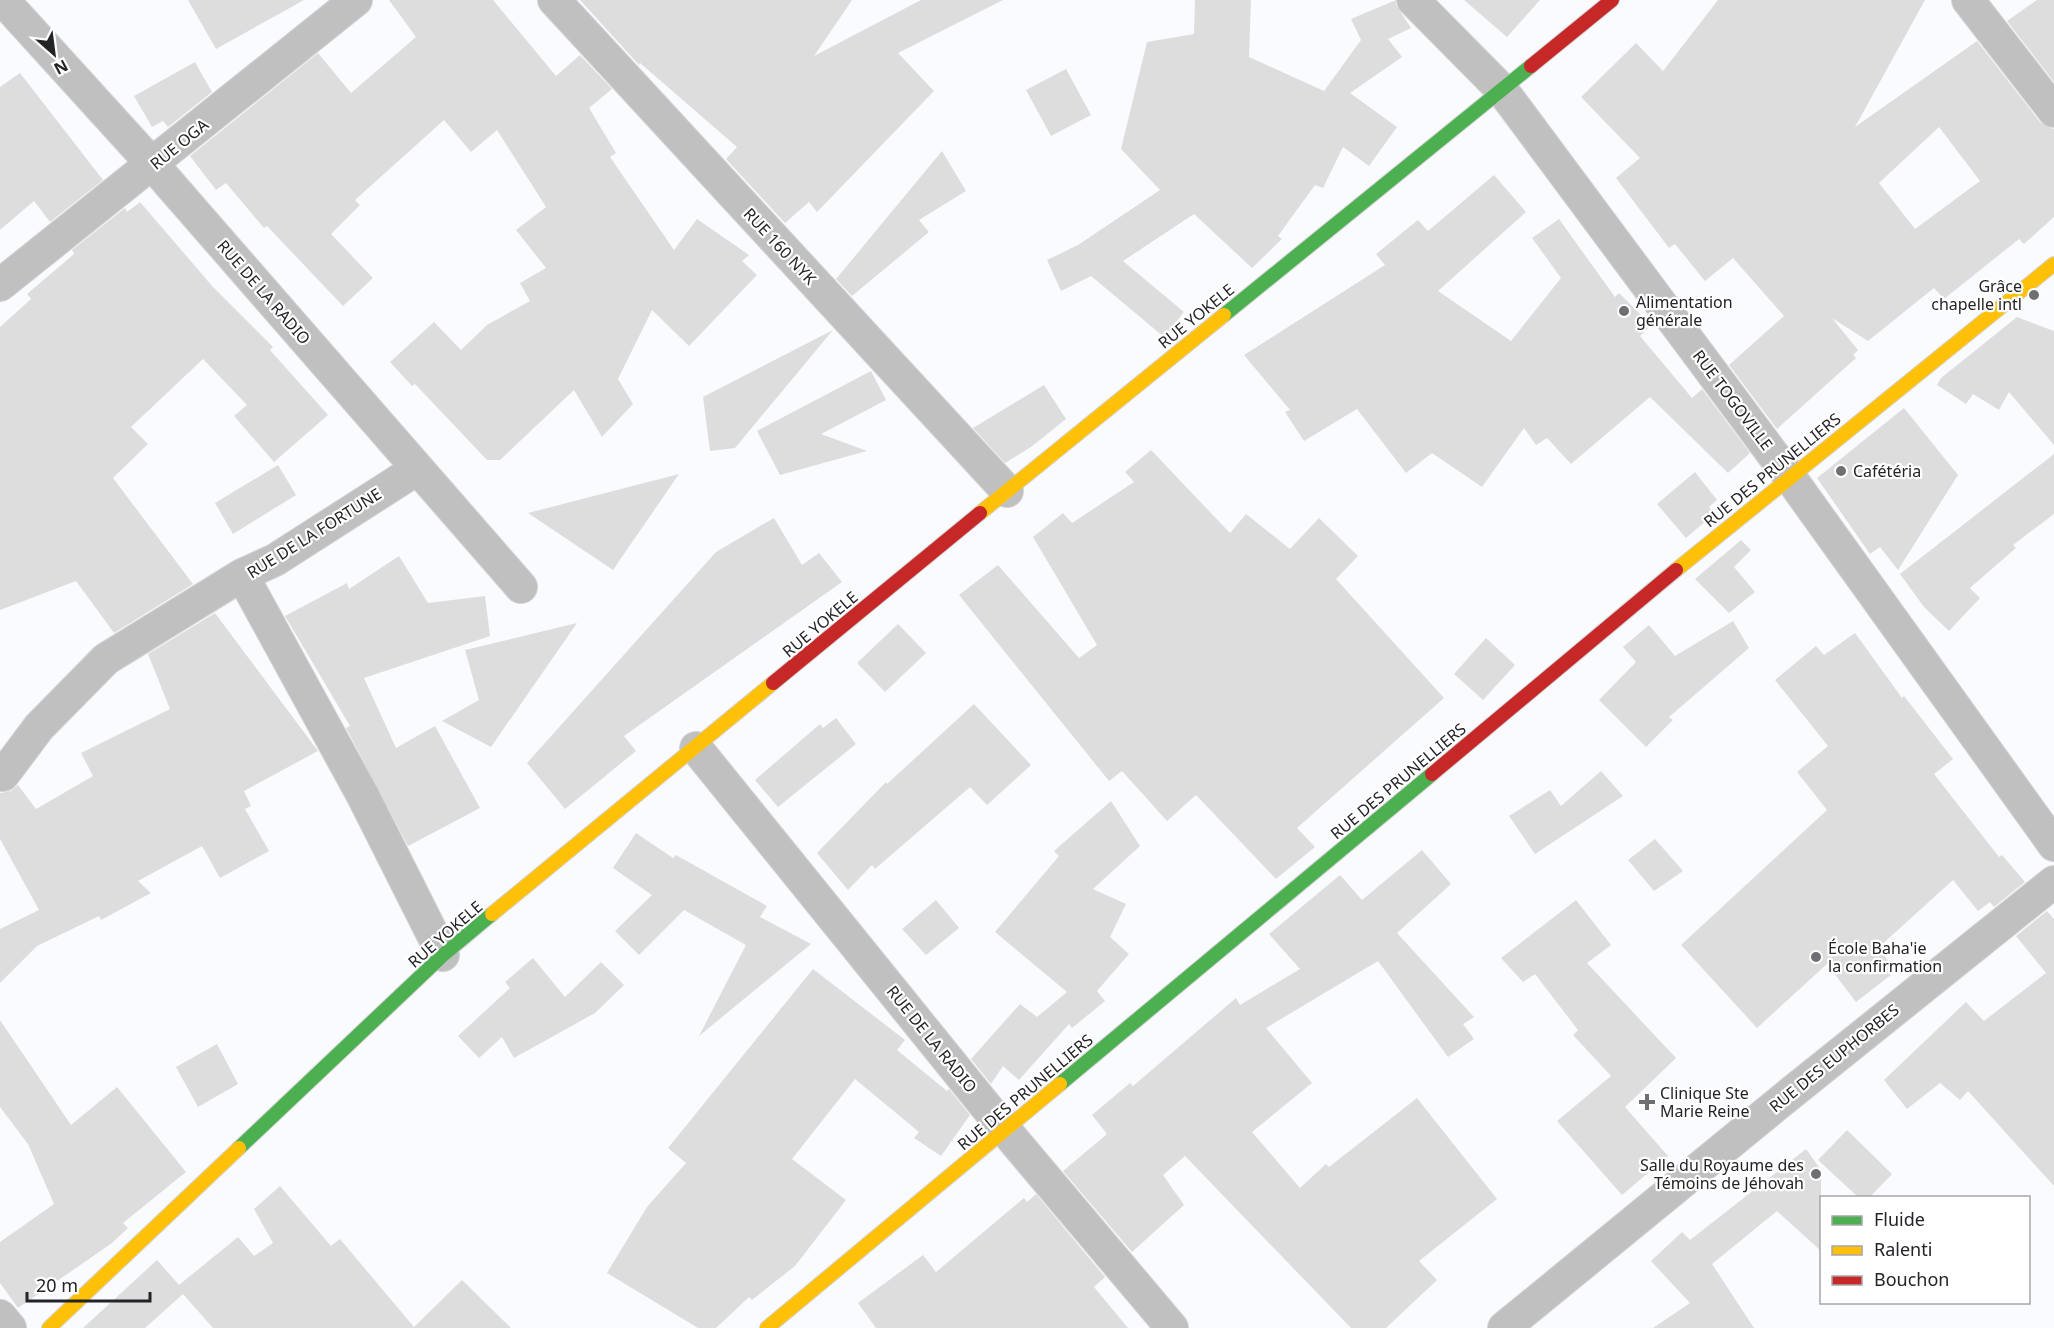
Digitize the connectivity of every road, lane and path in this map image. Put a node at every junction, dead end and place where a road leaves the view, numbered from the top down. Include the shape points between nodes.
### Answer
1 (3, 0) edge
2 (356, 0) edge
3 (554, 0) edge
4 (1413, 0) edge
5 (1612, 0) edge
6 (1968, 0) edge
7 (1502, 90) junction
8 (2054, 111) edge
9 (153, 165) junction
10 (2054, 264) edge
11 (0, 285) edge
12 (417, 468) junction
13 (1789, 476) junction
14 (1007, 491) junction
15 (242, 575) junction
16 (521, 587) dead end
17 (696, 748) junction
18 (3, 775) dead end
19 (2054, 845) edge
20 (2054, 882) edge
21 (443, 955) junction
22 (1005, 1130) junction
23 (0, 1316) edge
24 (10, 1328) edge
25 (49, 1328) edge
26 (767, 1328) edge
27 (1172, 1328) edge
28 (1504, 1328) edge

1 - 9 street, RUE DE LA RADIO
2 - 9 street, RUE OGA
3 - 14 street, RUE 160 NYK
4 - 7 street, RUE TOGOVILLE
5 - 7 street, RUE YOKELE
6 - 8 street
7 - 13 street, RUE TOGOVILLE
7 - 14 street, RUE YOKELE
9 - 11 street, RUE OGA
9 - 12 street, RUE DE LA RADIO
10 - 13 street, RUE DES PRUNELLIERS
12 - 15 street, RUE DE LA FORTUNE via 275,560
12 - 16 street, RUE DE LA RADIO
13 - 19 street, RUE TOGOVILLE
13 - 22 street, RUE DES PRUNELLIERS
14 - 17 street, RUE YOKELE
15 - 18 street via 106,658 39,727
15 - 21 street, RUE DE LA FORTUNE via 363,796
17 - 21 street, RUE YOKELE
17 - 22 street, RUE DE LA RADIO
20 - 28 street, RUE DES EUPHORBES
21 - 25 street, RUE YOKELE
22 - 26 street, RUE DES PRUNELLIERS
22 - 27 street, RUE DE LA RADIO
23 - 24 street

